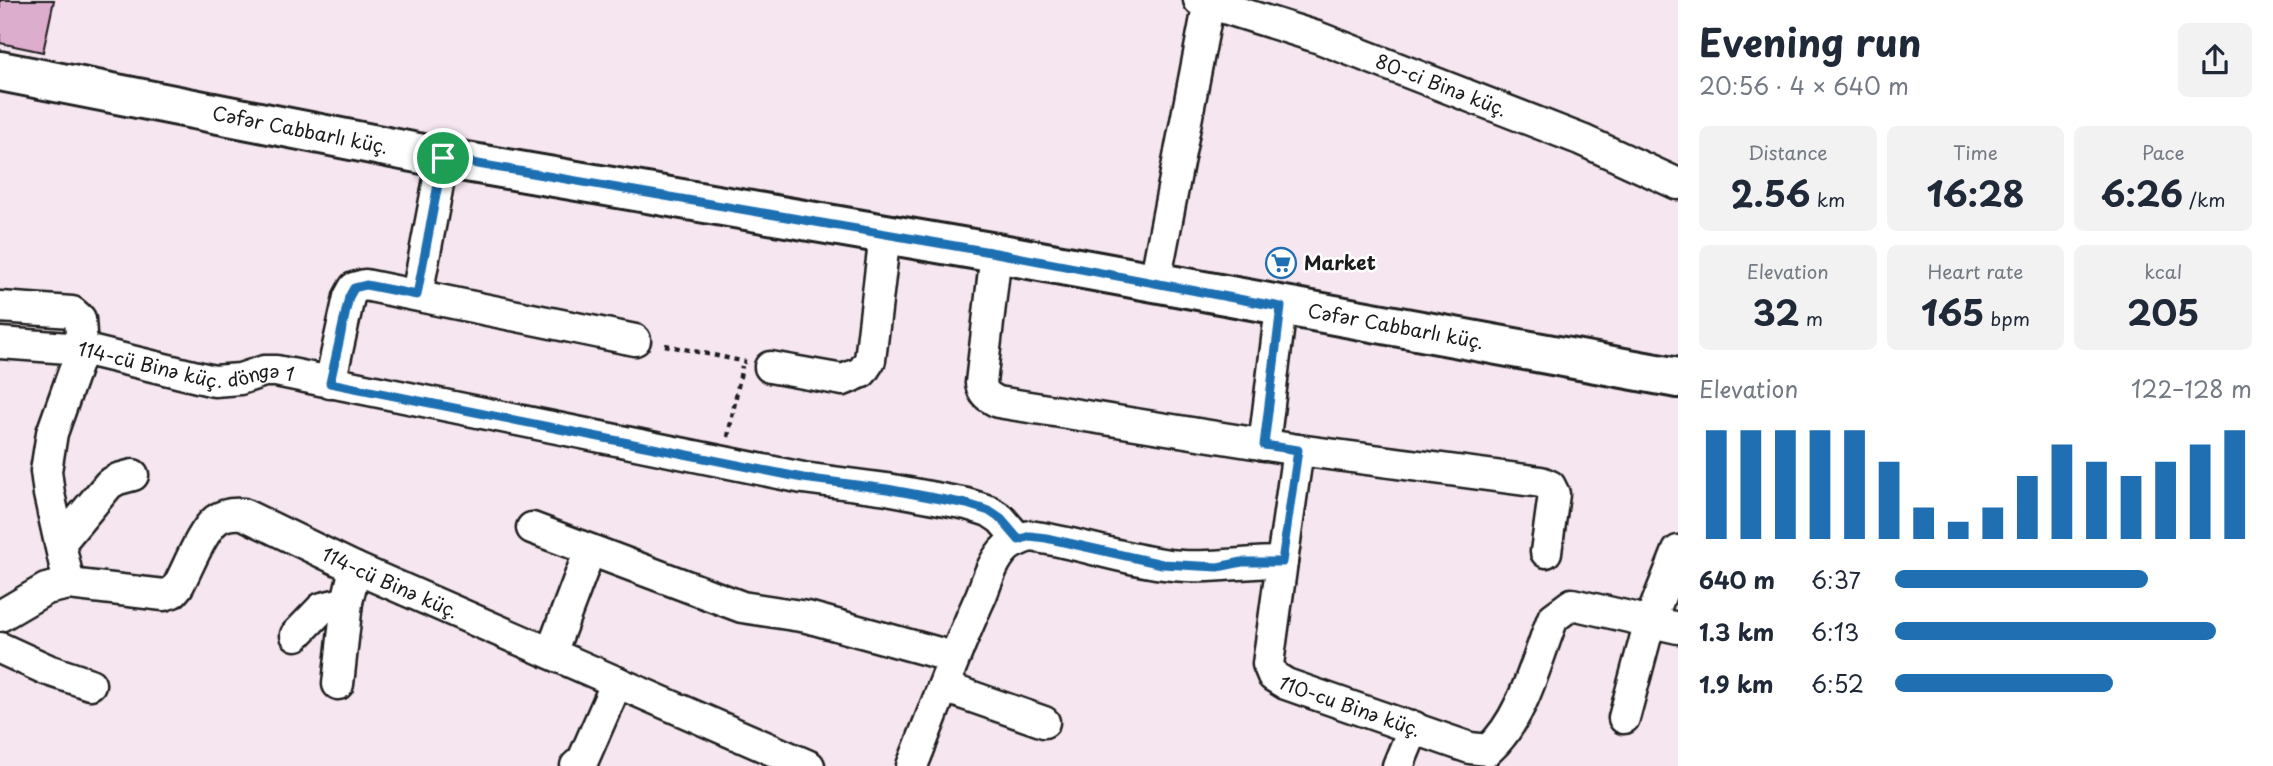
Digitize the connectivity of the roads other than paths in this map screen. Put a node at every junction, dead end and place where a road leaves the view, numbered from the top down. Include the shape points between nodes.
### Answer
1 (1204, 1) edge
2 (0, 71) edge
3 (443, 158) junction
4 (1678, 184) edge
5 (885, 234) junction
6 (996, 253) junction
7 (1155, 282) junction
8 (417, 295) junction
9 (0, 307) edge
10 (1281, 307) junction
11 (635, 340) dead end
12 (0, 343) edge
13 (82, 349) junction
14 (757, 364) road end
15 (1678, 378) edge
16 (330, 383) junction
17 (1264, 445) junction
18 (1298, 450) junction
19 (133, 475) dead end
20 (532, 527) dead end
21 (1019, 540) junction
22 (60, 544) junction
23 (590, 550) junction
24 (1678, 551) edge
25 (1546, 552) dead end
26 (1282, 562) junction
27 (355, 568) junction
28 (69, 584) junction
29 (347, 602) junction
30 (0, 616) edge
31 (1664, 624) edge
32 (296, 635) dead end
33 (0, 648) edge
34 (551, 653) junction
35 (953, 657) junction
36 (617, 682) junction
37 (90, 684) dead end
38 (338, 684) dead end
39 (944, 687) junction
40 (1624, 718) dead end
41 (1044, 722) dead end
42 (1414, 727) junction
43 (1491, 758) edge
44 (576, 766) edge
45 (809, 766) edge
46 (912, 766) edge
47 (1398, 766) edge

1 - 4 street, 80-ci Binə küç. via 1317,37 1582,140
1 - 7 street
2 - 3 street, Cəfər Cabbarlı küç.
3 - 5 street, Cəfər Cabbarlı küç.
3 - 8 street
5 - 6 street, Cəfər Cabbarlı küç.
5 - 14 street via 870,360 862,372 843,380
6 - 7 street, Cəfər Cabbarlı küç.
6 - 17 street via 981,383 988,397
7 - 10 street, Cəfər Cabbarlı küç.
8 - 11 street
8 - 16 street via 366,285 354,288
9 - 13 street via 72,312 80,319
10 - 15 street, Cəfər Cabbarlı küç.
10 - 17 street
12 - 13 street, 114-cü Binə küç. döngə 1
13 - 16 street, 114-cü Binə küç. döngə 1 via 214,381 276,371
13 - 22 street via 52,433 46,471
16 - 21 street, 114-cü Binə küç. döngə 1 via 803,478 967,504 1001,519
17 - 18 street
18 - 25 street via 1541,482 1554,494
18 - 26 street, 110-cu Binə küç.
19 - 22 street via 109,484
20 - 23 street
21 - 26 street via 1046,538 1172,565
21 - 35 street via 1006,548 995,564
22 - 28 street
23 - 34 street
23 - 35 street via 742,607 807,617
24 - 31 street
26 - 42 street, 110-cu Binə küç. via 1268,664 1273,676
27 - 28 street, 114-cü Binə küç. via 243,514 231,513 209,527 173,592 164,595
27 - 29 street
27 - 34 street, 114-cü Binə küç.
28 - 30 street, 114-cü Binə küç. via 46,589
29 - 32 street via 322,608
29 - 38 street
31 - 40 street
31 - 43 street, 110-cu Binə küç. via 1572,604 1563,609 1553,618 1513,721
33 - 37 street
34 - 36 street, 114-cü Binə küç.
35 - 39 street
36 - 44 street via 583,761
36 - 45 street, 114-cü Binə küç.
39 - 41 street
39 - 46 street
42 - 43 street, 110-cu Binə küç.
42 - 47 street

